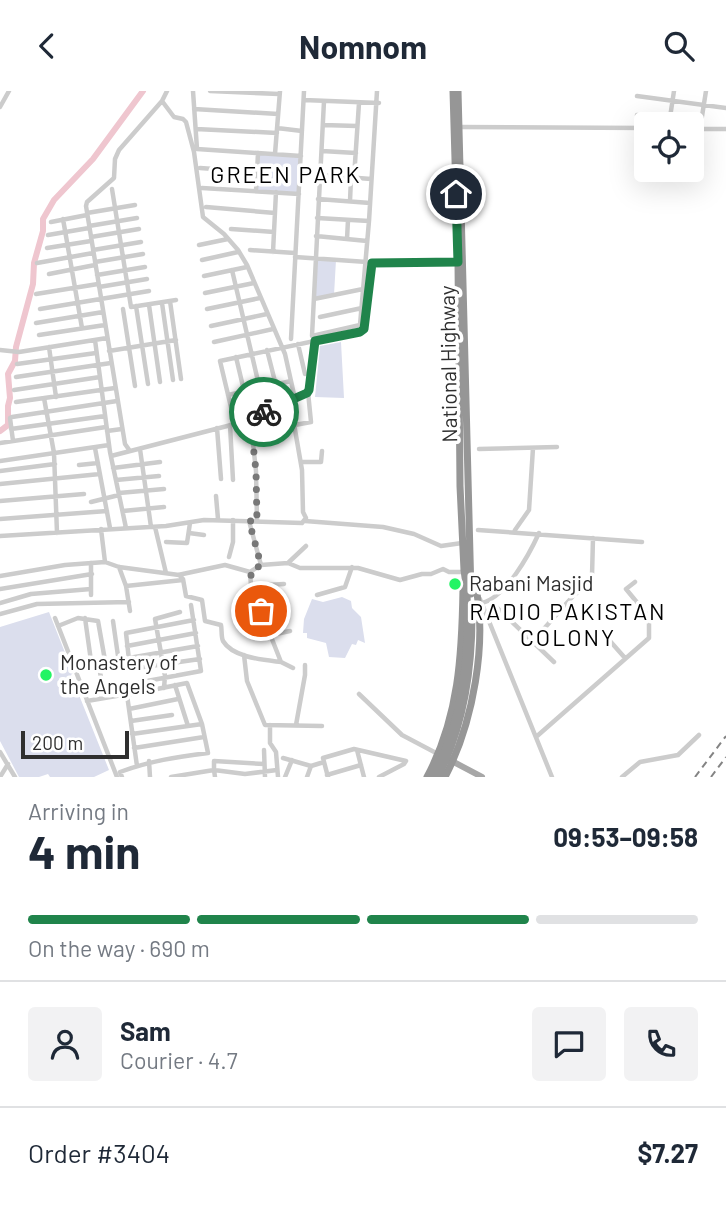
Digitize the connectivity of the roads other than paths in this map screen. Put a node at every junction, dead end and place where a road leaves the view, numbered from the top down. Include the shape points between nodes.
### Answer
1 (9, 91) edge
2 (167, 91) edge
3 (193, 91) edge
4 (210, 91) edge
5 (216, 91) edge
6 (304, 91) edge
7 (377, 91) edge
8 (456, 91) edge
9 (674, 91) edge
10 (706, 91) edge
11 (237, 92) edge
12 (264, 93) edge
13 (279, 93) edge
14 (637, 96) dead end
15 (304, 100) junction
16 (162, 101) junction
17 (324, 101) junction
18 (672, 101) junction
19 (359, 103) junction
20 (377, 103) junction
21 (704, 105) junction
22 (0, 107) edge
23 (726, 108) edge
24 (194, 109) junction
25 (670, 112) edge
26 (703, 112) edge
27 (278, 114) junction
28 (323, 125) junction
29 (358, 126) junction
30 (704, 126) edge
31 (459, 127) junction
32 (634, 128) edge
33 (196, 129) junction
34 (726, 129) edge
35 (277, 130) junction
36 (302, 131) junction
37 (321, 151) junction
38 (258, 153) junction
39 (356, 153) junction
40 (275, 154) junction
41 (301, 156) junction
42 (200, 169) dead end
43 (257, 172) junction
44 (320, 175) junction
45 (353, 178) junction
46 (371, 179) junction
47 (202, 188) dead end
48 (112, 189) dead end
49 (256, 191) junction
50 (276, 192) junction
51 (299, 194) junction
52 (318, 199) junction
53 (350, 201) junction
54 (370, 203) junction
55 (135, 205) dead end
56 (206, 207) dead end
57 (115, 208) junction
58 (275, 213) junction
59 (87, 214) junction
60 (137, 218) dead end
61 (317, 218) junction
62 (63, 219) junction
63 (348, 220) junction
64 (117, 221) junction
65 (369, 221) junction
66 (51, 222) dead end
67 (89, 227) junction
68 (139, 229) dead end
69 (231, 229) dead end
70 (65, 232) junction
71 (274, 232) junction
72 (118, 233) junction
73 (48, 235) dead end
74 (316, 236) junction
75 (91, 239) junction
76 (228, 239) junction
77 (347, 239) junction
78 (367, 241) junction
79 (141, 242) dead end
80 (67, 245) junction
81 (120, 245) junction
82 (199, 245) dead end
83 (47, 248) dead end
84 (250, 250) dead end
85 (93, 252) junction
86 (239, 252) junction
87 (273, 252) junction
88 (143, 254) dead end
89 (295, 255) junction
90 (69, 257) junction
91 (122, 258) junction
92 (315, 258) junction
93 (202, 260) dead end
94 (369, 262) junction
95 (458, 262) junction
96 (37, 263) dead end
97 (95, 264) junction
98 (145, 267) dead end
99 (247, 267) junction
100 (72, 269) junction
101 (124, 270) junction
102 (232, 270) junction
103 (49, 274) dead end
104 (97, 275) junction
105 (204, 276) dead end
106 (147, 279) dead end
107 (127, 282) junction
108 (254, 283) junction
109 (99, 285) junction
110 (237, 286) junction
111 (75, 288) junction
112 (363, 289) junction
113 (149, 292) dead end
114 (205, 293) dead end
115 (36, 295) dead end
116 (129, 295) junction
117 (260, 298) junction
118 (101, 299) junction
119 (314, 299) junction
120 (78, 303) junction
121 (162, 303) junction
122 (241, 303) junction
123 (149, 305) junction
124 (136, 306) junction
125 (362, 308) junction
126 (40, 309) dead end
127 (123, 309) dead end
128 (207, 309) dead end
129 (103, 312) junction
130 (267, 314) junction
131 (80, 316) junction
132 (320, 317) dead end
133 (244, 319) junction
134 (36, 323) dead end
135 (105, 325) junction
136 (211, 326) dead end
137 (82, 328) junction
138 (273, 329) junction
139 (39, 335) dead end
140 (248, 335) junction
141 (107, 338) junction
142 (291, 339) dead end
143 (95, 340) junction
144 (176, 340) junction
145 (167, 341) junction
146 (315, 341) junction
147 (214, 342) dead end
148 (154, 343) junction
149 (298, 344) junction
150 (142, 346) junction
151 (49, 347) junction
152 (281, 347) junction
153 (129, 348) junction
154 (0, 350) edge
155 (267, 350) junction
156 (109, 351) junction
157 (96, 352) junction
158 (252, 354) junction
159 (236, 357) junction
160 (51, 359) junction
161 (111, 363) junction
162 (17, 364) dead end
163 (98, 365) junction
164 (52, 371) junction
165 (305, 374) dead end
166 (16, 377) dead end
167 (100, 377) junction
168 (181, 379) dead end
169 (173, 380) dead end
170 (291, 381) junction
171 (160, 382) dead end
172 (54, 383) junction
173 (148, 384) dead end
174 (276, 384) junction
175 (135, 386) dead end
176 (116, 388) junction
177 (260, 389) junction
178 (14, 390) dead end
179 (101, 390) junction
180 (244, 391) junction
181 (308, 391) junction
182 (228, 395) junction
183 (56, 397) junction
184 (44, 398) junction
185 (292, 400) junction
186 (118, 401) junction
187 (16, 402) dead end
188 (103, 403) junction
189 (281, 405) junction
190 (265, 411) junction
191 (47, 412) junction
192 (105, 416) junction
193 (250, 417) junction
194 (49, 424) junction
195 (233, 424) junction
196 (295, 425) junction
197 (217, 428) junction
198 (11, 429) junction
199 (107, 429) junction
200 (122, 429) junction
201 (51, 435) junction
202 (13, 441) junction
203 (0, 443) edge
204 (109, 445) junction
205 (557, 447) dead end
206 (94, 448) junction
207 (533, 448) junction
208 (140, 449) junction
209 (479, 449) dead end
210 (130, 451) junction
211 (322, 451) dead end
212 (54, 453) junction
213 (111, 456) junction
214 (0, 461) edge
215 (160, 462) dead end
216 (301, 462) junction
217 (97, 463) junction
218 (55, 464) junction
219 (142, 464) junction
220 (79, 465) dead end
221 (113, 468) junction
222 (0, 471) edge
223 (100, 474) junction
224 (159, 476) dead end
225 (144, 477) junction
226 (55, 479) junction
227 (221, 479) dead end
228 (116, 480) junction
229 (233, 480) dead end
230 (0, 484) edge
231 (164, 489) dead end
232 (146, 491) junction
233 (84, 494) dead end
234 (119, 494) junction
235 (56, 496) junction
236 (216, 496) dead end
237 (105, 498) junction
238 (0, 501) edge
239 (91, 502) dead end
240 (164, 507) dead end
241 (148, 509) junction
242 (107, 511) junction
243 (123, 511) junction
244 (56, 513) junction
245 (0, 519) edge
246 (218, 519) junction
247 (233, 520) junction
248 (249, 521) junction
249 (257, 521) junction
250 (305, 521) junction
251 (190, 523) junction
252 (153, 527) junction
253 (110, 528) junction
254 (126, 528) junction
255 (101, 529) junction
256 (478, 530) dead end
257 (515, 531) junction
258 (57, 533) junction
259 (189, 533) junction
260 (539, 533) junction
261 (0, 535) edge
262 (204, 535) dead end
263 (593, 538) junction
264 (166, 542) dead end
265 (642, 542) dead end
266 (462, 543) junction
267 (306, 546) dead end
268 (229, 557) dead end
269 (106, 562) junction
270 (91, 563) junction
271 (288, 563) junction
272 (261, 565) junction
273 (119, 567) junction
274 (352, 567) junction
275 (466, 570) junction
276 (250, 572) junction
277 (166, 573) junction
278 (92, 574) junction
279 (178, 575) junction
280 (0, 576) edge
281 (183, 580) junction
282 (635, 582) dead end
283 (284, 584) dead end
284 (126, 586) junction
285 (251, 586) junction
286 (0, 589) edge
287 (472, 591) junction
288 (317, 595) dead end
289 (490, 601) junction
290 (129, 602) junction
291 (0, 603) edge
292 (482, 603) junction
293 (191, 605) dead end
294 (130, 611) dead end
295 (180, 612) dead end
296 (0, 614) edge
297 (55, 618) dead end
298 (85, 618) junction
299 (194, 620) junction
300 (113, 621) dead end
301 (58, 626) junction
302 (157, 627) junction
303 (290, 631) dead end
304 (601, 632) dead end
305 (196, 633) junction
306 (271, 635) junction
307 (160, 640) junction
308 (533, 641) junction
309 (127, 646) junction
310 (198, 646) junction
311 (162, 652) junction
312 (244, 655) junction
313 (129, 658) junction
314 (625, 658) junction
315 (200, 659) junction
316 (554, 661) dead end
317 (281, 662) junction
318 (305, 665) dead end
319 (106, 666) junction
320 (164, 666) junction
321 (99, 667) junction
322 (92, 668) junction
323 (293, 668) dead end
324 (76, 671) junction
325 (165, 678) junction
326 (131, 684) dead end
327 (176, 685) junction
328 (164, 688) junction
329 (359, 694) dead end
330 (122, 695) dead end
331 (105, 698) junction
332 (178, 699) junction
333 (87, 701) junction
334 (129, 709) junction
335 (172, 715) dead end
336 (131, 721) junction
337 (202, 724) junction
338 (270, 725) junction
339 (296, 725) junction
340 (188, 726) junction
341 (322, 726) dead end
342 (132, 734) junction
343 (699, 735) dead end
344 (204, 737) junction
345 (536, 737) junction
346 (134, 748) junction
347 (264, 750) dead end
348 (356, 750) junction
349 (0, 752) edge
350 (438, 755) junction
351 (283, 758) dead end
352 (292, 760) junction
353 (149, 761) junction
354 (324, 762) junction
355 (452, 762) junction
356 (8, 764) junction
357 (264, 764) junction
358 (361, 765) junction
359 (137, 766) junction
360 (311, 766) junction
361 (214, 770) junction
362 (277, 770) junction
363 (265, 774) edge
364 (118, 776) edge
365 (328, 776) edge
366 (0, 777) edge
367 (15, 777) edge
368 (108, 777) edge
369 (150, 777) edge
370 (171, 777) edge
371 (215, 777) edge
372 (278, 777) edge
373 (285, 777) edge
374 (307, 777) edge
375 (364, 777) edge
376 (379, 777) edge
377 (430, 777) edge
378 (438, 777) edge
379 (446, 777) edge
380 (475, 777) edge
381 (482, 777) edge
382 (552, 777) edge
383 (622, 777) edge

1 - 22 street
2 - 16 street
3 - 24 street
4 - 5 street
5 - 11 street
6 - 15 street
7 - 20 street
8 - 31 highway, National Highway
8 - 95 highway, National Highway
9 - 18 street
10 - 21 street
11 - 12 street
12 - 13 street
13 - 27 street
14 - 18 street
15 - 17 street
15 - 36 street
16 - 59 street via 119,150 114,178 87,202
16 - 76 street via 174,117 187,122 202,218
17 - 19 street
17 - 28 street
18 - 21 street
18 - 25 street
19 - 20 street
19 - 29 street
20 - 46 street
21 - 23 street
21 - 26 street
24 - 27 street
24 - 33 street
27 - 35 street
28 - 29 street
28 - 37 street
29 - 39 street
30 - 34 street
31 - 32 street
31 - 275 highway, National Highway
33 - 35 street
33 - 38 street via 197,149
35 - 36 street
35 - 40 street
36 - 41 street
37 - 39 street
37 - 44 street
38 - 40 street
38 - 43 street
39 - 45 street
40 - 41 street
41 - 51 street
42 - 43 street
43 - 49 street
44 - 45 street
44 - 52 street
45 - 46 street
45 - 53 street
46 - 54 street
47 - 49 street
48 - 57 street
49 - 50 street
50 - 51 street
50 - 58 street
51 - 89 street
52 - 53 street
52 - 61 street
53 - 54 street
54 - 65 street
55 - 57 street
56 - 58 street
57 - 59 street
57 - 64 street
58 - 71 street
59 - 62 street
59 - 67 street
60 - 64 street
61 - 63 street
61 - 74 street
62 - 66 street
62 - 70 street
63 - 65 street
63 - 77 street
64 - 67 street
64 - 72 street
65 - 78 street
67 - 70 street
67 - 75 street
68 - 72 street
69 - 71 street
70 - 73 street
70 - 80 street
71 - 87 street
72 - 75 street
72 - 81 street
74 - 77 street
74 - 92 street
75 - 80 street
75 - 85 street
76 - 82 street
76 - 86 street
77 - 78 street
78 - 94 street
79 - 81 street
80 - 83 street
80 - 90 street
81 - 85 street
81 - 91 street
84 - 87 street
85 - 90 street
85 - 97 street
86 - 93 street
86 - 99 street
87 - 89 street
88 - 91 street
89 - 92 street
89 - 142 street
90 - 96 street
90 - 100 street
91 - 97 street
91 - 101 street
92 - 94 street
92 - 119 street
94 - 95 street
94 - 112 street
94 - 146 street via 364,329
95 - 266 highway, National Highway
97 - 100 street
97 - 104 street
98 - 101 street
99 - 102 street
99 - 108 street
100 - 103 street
100 - 111 street
101 - 104 street
101 - 107 street
102 - 105 street
102 - 110 street
104 - 109 street
106 - 107 street
107 - 109 street
107 - 116 street
108 - 110 street
108 - 117 street
109 - 111 street
109 - 118 street
110 - 114 street
110 - 122 street
111 - 115 street
111 - 120 street
112 - 119 street
112 - 125 street
113 - 116 street
116 - 118 street
116 - 124 street via 131,307
117 - 122 street
117 - 130 street
118 - 120 street
118 - 129 street
119 - 125 street via 312,336 359,326
120 - 126 street
120 - 131 street
121 - 123 street
121 - 144 street via 173,301
121 - 145 street
122 - 128 street
122 - 133 street
123 - 124 street
123 - 148 street
124 - 150 street
125 - 132 street
127 - 153 street
129 - 131 street
129 - 135 street
130 - 133 street
130 - 138 street
131 - 134 street
131 - 137 street
133 - 136 street
133 - 140 street
135 - 137 street
135 - 141 street
137 - 139 street
138 - 140 street
138 - 152 street
140 - 147 street
140 - 158 street
141 - 143 street
141 - 156 street
143 - 151 street
143 - 157 street
144 - 145 street
144 - 168 street
145 - 148 street
145 - 169 street
146 - 149 street
146 - 181 street
148 - 150 street
148 - 171 street
149 - 152 street
149 - 165 street
150 - 153 street
150 - 173 street
151 - 154 street
151 - 160 street
152 - 155 street
152 - 170 street
153 - 156 street
153 - 175 street
155 - 158 street
155 - 174 street
156 - 161 street
157 - 160 street
157 - 163 street
158 - 159 street
158 - 177 street
159 - 180 street
159 - 182 street via 220,361
160 - 162 street
160 - 164 street
161 - 163 street
161 - 176 street
163 - 164 street
163 - 167 street
164 - 166 street
164 - 172 street
167 - 172 street
167 - 179 street
170 - 174 street
170 - 185 street
172 - 178 street
172 - 183 street
174 - 177 street
174 - 189 street
176 - 179 street
176 - 186 street
177 - 180 street
177 - 190 street
179 - 183 street
179 - 188 street
180 - 182 street
180 - 193 street
181 - 185 street
181 - 196 street via 311,422
182 - 195 street
183 - 184 street
184 - 187 street
184 - 191 street
185 - 189 street
185 - 196 street
186 - 188 street
186 - 200 street
188 - 191 street
188 - 192 street
189 - 190 street
190 - 193 street
191 - 194 street
191 - 198 street via 10,418
192 - 194 street
192 - 199 street
193 - 195 street
193 - 249 street
194 - 198 street
194 - 201 street
195 - 197 street
195 - 229 street
196 - 216 street
197 - 208 street
197 - 227 street
198 - 202 street
199 - 200 street
199 - 201 street
199 - 204 street
200 - 210 street
201 - 202 street
201 - 212 street
202 - 203 street
204 - 206 street
204 - 213 street
205 - 207 street
206 - 212 street
206 - 217 street
207 - 209 street
207 - 257 street via 529,510
208 - 210 street
208 - 219 street
210 - 213 street
211 - 216 street via 321,462
212 - 214 street
212 - 218 street
213 - 221 street
215 - 219 street
216 - 250 street
217 - 220 street
217 - 223 street
218 - 222 street
218 - 226 street
219 - 221 street
219 - 225 street
221 - 228 street
223 - 226 street
223 - 237 street
224 - 225 street
225 - 228 street
225 - 232 street
226 - 230 street
226 - 235 street
228 - 234 street
231 - 232 street
232 - 234 street
232 - 241 street
233 - 235 street
234 - 237 street
234 - 243 street
235 - 238 street
235 - 244 street
236 - 246 street
237 - 239 street
237 - 242 street
240 - 241 street
241 - 243 street
241 - 252 street
242 - 244 street
242 - 253 street
243 - 254 street
244 - 245 street
244 - 258 street
246 - 247 street
246 - 251 street
247 - 248 street
247 - 268 street
248 - 249 street
248 - 272 street
249 - 250 street
250 - 266 street via 383,527 441,546
251 - 252 street
251 - 259 street
252 - 254 street
252 - 277 street
253 - 254 street
253 - 255 street
255 - 258 street
255 - 269 street
256 - 257 street
257 - 260 street
258 - 261 street
259 - 262 street
259 - 264 street via 186,543
260 - 263 street
260 - 289 street via 526,561
263 - 265 street
263 - 308 street via 590,585 574,595
266 - 275 highway, National Highway
267 - 271 street
269 - 270 street
269 - 273 street
270 - 278 street
270 - 280 street
271 - 272 street
271 - 274 street via 304,569
272 - 276 street
273 - 277 street
273 - 284 street
274 - 275 street via 400,580 443,569
274 - 288 street via 345,587
275 - 287 highway, National Highway
275 - 350 highway via 459,683
276 - 279 street via 225,565
276 - 285 street
277 - 279 street
278 - 286 street
278 - 291 street via 91,592 31,594
279 - 281 street
281 - 284 street
281 - 312 street via 186,596 202,600 205,621 220,623 222,640
282 - 314 street via 626,589 649,617 649,638
283 - 285 street
284 - 290 street
285 - 306 street
287 - 292 street
287 - 355 highway via 477,661 465,725
287 - 377 highway, bridge via 459,705
287 - 378 highway, bridge via 465,700
289 - 292 street
289 - 308 street
290 - 294 street
290 - 296 street via 37,604
292 - 345 street
293 - 299 street
295 - 302 street via 157,617
297 - 301 street
298 - 301 street
298 - 319 street via 99,623
298 - 322 street
299 - 302 street
299 - 305 street
300 - 319 street via 120,661
301 - 324 street
302 - 307 street
302 - 309 street via 126,633
303 - 306 street
304 - 314 street
305 - 307 street
305 - 310 street
306 - 317 street
307 - 309 street
307 - 311 street
308 - 316 street
309 - 313 street
310 - 311 street
310 - 315 street
311 - 313 street
311 - 320 street
312 - 317 street
312 - 338 street via 253,699 264,724
313 - 320 street via 131,670
314 - 345 street
315 - 320 street
315 - 325 street via 201,672
317 - 323 street
318 - 339 street
319 - 321 street
320 - 325 street
321 - 322 street
321 - 331 street
322 - 324 street
324 - 333 street
325 - 326 street
325 - 328 street
327 - 328 street
327 - 332 street
327 - 337 street via 187,683
328 - 334 street via 127,695
329 - 350 street via 402,735
330 - 331 street
331 - 333 street
332 - 334 street
332 - 340 street
333 - 364 street
334 - 336 street
335 - 336 street
336 - 342 street
337 - 340 street
337 - 344 street
338 - 339 street
338 - 362 street
339 - 341 street
340 - 342 street
342 - 346 street
343 - 383 street via 678,755 640,762
344 - 346 street
344 - 353 street via 208,753
345 - 382 street
346 - 359 street
347 - 357 street
348 - 354 street via 324,757
348 - 358 street
348 - 376 street via 406,761
349 - 356 street
350 - 355 main road
350 - 377 highway
351 - 352 street
352 - 360 street
352 - 373 street
353 - 359 street
353 - 369 street
354 - 360 street
354 - 365 street
355 - 379 highway
355 - 380 main road
355 - 381 main road
356 - 366 street
356 - 367 street
357 - 361 street via 213,761
357 - 363 street
358 - 365 street
358 - 375 street
359 - 364 street
360 - 374 street
361 - 363 street
361 - 370 street
361 - 371 street
362 - 363 street
362 - 372 street
364 - 368 street

